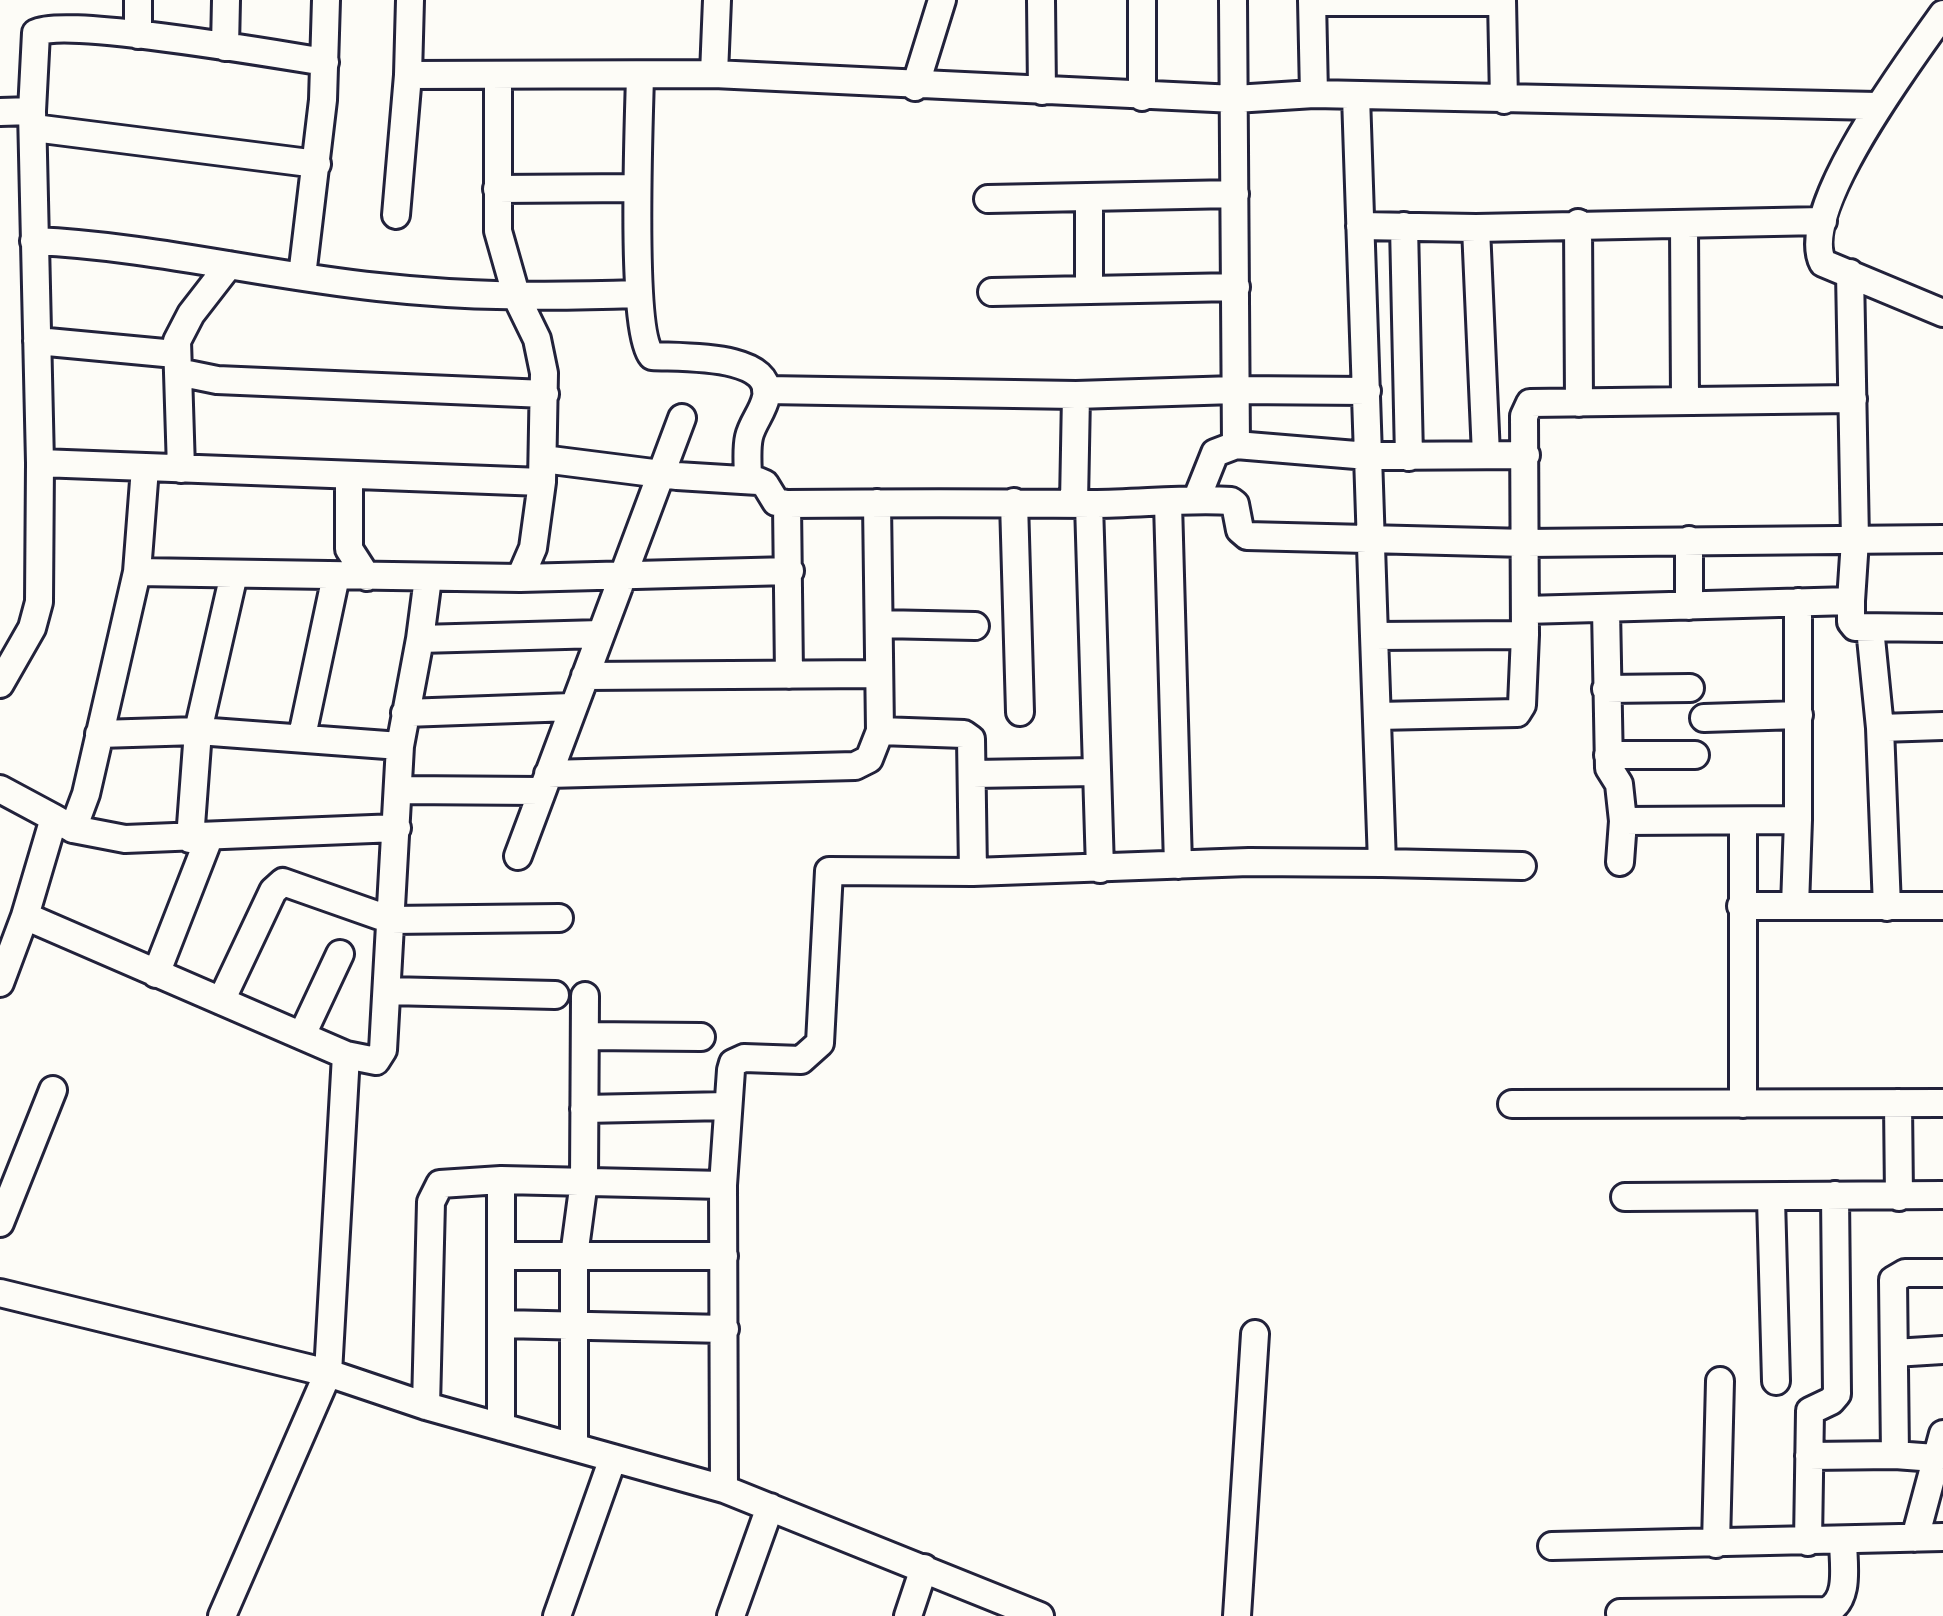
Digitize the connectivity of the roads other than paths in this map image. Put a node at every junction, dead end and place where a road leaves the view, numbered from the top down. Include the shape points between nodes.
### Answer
1 (138, 0) edge
2 (226, 0) edge
3 (326, 0) edge
4 (410, 0) edge
5 (717, 0) edge
6 (942, 0) edge
7 (1041, 0) edge
8 (1142, 0) edge
9 (1233, 0) edge
10 (1312, 1) edge
11 (1502, 1) edge
12 (1943, 14) edge
13 (138, 35) junction
14 (225, 47) junction
15 (325, 62) junction
16 (714, 74) junction
17 (408, 75) junction
18 (498, 75) junction
19 (640, 76) junction
20 (915, 87) junction
21 (1042, 91) junction
22 (1314, 94) junction
23 (1356, 96) junction
24 (1142, 97) junction
25 (1235, 99) junction
26 (1504, 100) junction
27 (1877, 106) junction
28 (0, 112) edge
29 (33, 119) junction
30 (317, 164) junction
31 (637, 188) junction
32 (497, 189) junction
33 (1235, 194) junction
34 (1089, 197) junction
35 (988, 199) dead end
36 (396, 215) dead end
37 (1823, 221) junction
38 (1578, 223) junction
39 (1684, 225) junction
40 (1360, 226) junction
41 (1404, 226) junction
42 (1476, 228) junction
43 (34, 241) junction
44 (229, 265) junction
45 (1850, 273) junction
46 (302, 276) junction
47 (1236, 287) junction
48 (1089, 290) junction
49 (992, 292) dead end
50 (639, 294) junction
51 (517, 298) junction
52 (1943, 313) edge
53 (37, 341) junction
54 (177, 363) junction
55 (766, 390) junction
56 (1235, 390) junction
57 (1367, 391) junction
58 (545, 394) junction
59 (1076, 395) junction
60 (1853, 399) junction
61 (1685, 401) junction
62 (1579, 403) junction
63 (682, 418) dead end
64 (1236, 445) junction
65 (1486, 455) junction
66 (1526, 455) junction
67 (1368, 456) junction
68 (1409, 457) junction
69 (40, 463) junction
70 (145, 468) junction
71 (181, 469) junction
72 (543, 470) junction
73 (661, 474) junction
74 (349, 475) junction
75 (748, 480) junction
76 (1197, 498) junction
77 (1014, 502) junction
78 (877, 503) junction
79 (1081, 503) junction
80 (1168, 503) junction
81 (787, 504) junction
82 (1943, 539) edge
83 (1689, 540) junction
84 (1855, 540) junction
85 (1370, 542) junction
86 (1526, 543) junction
87 (790, 571) junction
88 (137, 572) junction
89 (234, 574) junction
90 (336, 576) junction
91 (367, 577) junction
92 (428, 578) junction
93 (520, 578) junction
94 (624, 578) junction
95 (1851, 601) junction
96 (1798, 602) junction
97 (1689, 606) junction
98 (1606, 609) junction
99 (1525, 623) junction
100 (879, 624) junction
101 (975, 626) dead end
102 (1870, 628) junction
103 (1943, 628) edge
104 (601, 634) junction
105 (1374, 636) junction
106 (420, 639) junction
107 (877, 674) junction
108 (789, 675) junction
109 (585, 676) junction
110 (0, 684) edge
111 (1690, 688) dead end
112 (1606, 689) junction
113 (572, 707) junction
114 (1020, 712) dead end
115 (405, 713) junction
116 (1799, 715) junction
117 (1377, 716) junction
118 (1704, 718) dead end
119 (1943, 726) edge
120 (1880, 728) junction
121 (198, 731) junction
122 (880, 731) junction
123 (99, 734) junction
124 (302, 736) junction
125 (400, 746) junction
126 (1608, 755) junction
127 (1695, 755) dead end
128 (1096, 772) junction
129 (973, 774) junction
130 (544, 782) junction
131 (0, 789) edge
132 (399, 790) junction
133 (1798, 820) junction
134 (1623, 821) junction
135 (1743, 821) junction
136 (63, 824) junction
137 (397, 828) junction
138 (199, 838) junction
139 (518, 856) dead end
140 (1620, 862) dead end
141 (1382, 863) junction
142 (1178, 865) junction
143 (1522, 866) dead end
144 (1100, 869) junction
145 (973, 872) junction
146 (1741, 906) junction
147 (1795, 906) junction
148 (1943, 906) edge
149 (1887, 907) junction
150 (25, 916) junction
151 (559, 918) dead end
152 (391, 920) junction
153 (340, 954) dead end
154 (156, 974) junction
155 (0, 983) edge
156 (388, 991) junction
157 (555, 995) dead end
158 (585, 996) dead end
159 (221, 1001) junction
160 (302, 1035) junction
161 (585, 1036) junction
162 (701, 1037) dead end
163 (346, 1055) junction
164 (53, 1090) dead end
165 (1898, 1103) junction
166 (1943, 1103) edge
167 (1512, 1104) dead end
168 (1743, 1104) junction
169 (728, 1106) junction
170 (584, 1109) junction
171 (501, 1180) junction
172 (584, 1181) junction
173 (723, 1185) junction
174 (1835, 1195) junction
175 (1943, 1195) edge
176 (1625, 1197) dead end
177 (1899, 1197) junction
178 (1771, 1199) junction
179 (0, 1223) edge
180 (501, 1256) junction
181 (574, 1256) junction
182 (724, 1256) junction
183 (1943, 1273) edge
184 (0, 1293) edge
185 (501, 1324) junction
186 (574, 1327) junction
187 (725, 1329) junction
188 (1255, 1334) dead end
189 (1943, 1350) edge
190 (1894, 1353) junction
191 (328, 1373) junction
192 (1720, 1381) dead end
193 (1776, 1381) dead end
194 (426, 1406) junction
195 (501, 1427) junction
196 (1939, 1446) edge
197 (574, 1447) junction
198 (1895, 1455) junction
199 (1809, 1456) junction
200 (613, 1458) junction
201 (724, 1489) junction
202 (770, 1507) junction
203 (1943, 1537) edge
204 (1915, 1538) junction
205 (1843, 1540) junction
206 (1808, 1542) junction
207 (1716, 1544) junction
208 (1552, 1546) dead end
209 (924, 1568) junction
210 (1620, 1613) dead end
211 (560, 1615) edge
212 (222, 1616) edge
213 (731, 1616) edge
214 (908, 1616) edge
215 (1040, 1616) edge
216 (1237, 1616) edge

1 - 13 street
2 - 14 street
3 - 15 street
4 - 17 street
5 - 16 street
6 - 20 street
7 - 21 street
8 - 24 street
9 - 25 street
10 - 11 street
10 - 22 street
11 - 26 street
12 - 27 street
13 - 14 street
13 - 29 street via 57,28 36,33
14 - 15 street
15 - 30 street
16 - 19 street
16 - 20 street
17 - 18 street
17 - 36 street
18 - 19 street
18 - 32 street
19 - 31 street
20 - 21 street
21 - 24 street
22 - 23 street
22 - 25 street
23 - 26 street
23 - 40 street
24 - 25 street
25 - 33 street
26 - 27 street
27 - 37 street
28 - 29 street
29 - 30 street
29 - 43 street
30 - 46 street
31 - 32 street
31 - 50 street
32 - 51 street via 498,231
33 - 34 street
33 - 47 street
34 - 35 street
34 - 48 street
37 - 39 street
37 - 45 street via 1823,263
38 - 39 street
38 - 42 street
38 - 62 street
39 - 61 street
40 - 41 street
40 - 57 street
41 - 42 street
41 - 68 street
42 - 65 street
43 - 44 street via 84,243
43 - 53 street
44 - 46 street
44 - 54 street via 181,330
45 - 52 street
45 - 60 street
46 - 51 street
47 - 48 street
47 - 56 street
48 - 49 street
50 - 51 street
50 - 55 street via 652,356 751,367
51 - 58 street via 537,339
53 - 54 street
53 - 69 street
54 - 58 street via 217,380
54 - 71 street
55 - 59 street
55 - 75 street via 749,436
56 - 57 street
56 - 59 street
56 - 64 street
57 - 67 street
58 - 72 street
59 - 79 street
60 - 61 street
60 - 84 street
61 - 62 street
62 - 66 street via 1530,403 1524,416
63 - 73 street
64 - 67 street
64 - 76 street via 1215,453
65 - 66 street
65 - 68 street
66 - 86 street
67 - 68 street
67 - 85 street
69 - 70 street
69 - 110 street via 36,616
70 - 71 street
70 - 88 street
71 - 74 street
72 - 73 street
72 - 74 street
72 - 93 street via 533,548
73 - 75 street
73 - 94 street
74 - 91 street via 349,549
75 - 81 street via 761,481 776,502
76 - 80 street
76 - 85 street via 1234,502 1240,530 1247,536
77 - 78 street
77 - 79 street
77 - 114 street
78 - 81 street
78 - 100 street
79 - 80 street
79 - 128 street
80 - 142 street
81 - 87 street
82 - 84 street
83 - 84 street
83 - 86 street
83 - 97 street
84 - 95 street
85 - 86 street
85 - 105 street
86 - 99 street
87 - 94 street
87 - 108 street
88 - 89 street
88 - 123 street
89 - 90 street
89 - 121 street
90 - 91 street
90 - 124 street
91 - 92 street
92 - 93 street
92 - 106 street
93 - 94 street
94 - 104 street
95 - 96 street
95 - 102 street via 1853,625
96 - 97 street
96 - 116 street
97 - 98 street
98 - 99 street
98 - 112 street
99 - 105 street
99 - 117 street via 1522,705 1517,713
100 - 101 street
100 - 107 street
102 - 103 street
102 - 120 street
104 - 106 street
104 - 109 street
105 - 117 street
106 - 115 street
107 - 108 street
107 - 122 street
108 - 109 street
109 - 113 street
111 - 112 street
112 - 126 street
113 - 115 street
113 - 130 street
115 - 125 street
116 - 118 street
116 - 133 street
117 - 141 street
119 - 120 street
120 - 149 street
121 - 123 street
121 - 124 street
121 - 138 street
122 - 129 street via 968,735
122 - 130 street via 869,759 855,766
123 - 136 street via 86,794
124 - 125 street
125 - 132 street
126 - 127 street
126 - 134 street via 1609,771 1619,784
128 - 129 street
128 - 144 street
129 - 145 street
130 - 132 street
130 - 139 street
131 - 136 street
132 - 137 street
133 - 135 street
133 - 147 street
134 - 135 street
134 - 140 street
135 - 146 street
136 - 138 street via 125,839
136 - 150 street
137 - 138 street
137 - 152 street
138 - 154 street
141 - 142 street
141 - 143 street
142 - 144 street
144 - 145 street
145 - 169 street via 829,871 820,1043 801,1060 737,1060
146 - 147 street
146 - 168 street
147 - 149 street
148 - 149 street
150 - 154 street
150 - 155 street
151 - 152 street
152 - 156 street
152 - 159 street via 279,884
153 - 160 street
154 - 159 street
156 - 157 street
156 - 163 street via 379,1060
158 - 161 street
159 - 160 street
160 - 163 street
161 - 162 street
161 - 170 street
163 - 191 street
164 - 179 street
165 - 166 street
165 - 168 street
165 - 177 street
167 - 168 street
169 - 170 street
169 - 173 street
170 - 172 street
171 - 172 street
171 - 180 street
171 - 194 street via 450,1181 434,1190
172 - 173 street
172 - 181 street
173 - 182 street
174 - 177 street
174 - 178 street
174 - 199 street via 1837,1394 1810,1411
175 - 177 street
176 - 178 street
178 - 193 street
180 - 181 street
180 - 185 street
181 - 182 street
181 - 186 street
182 - 187 street
183 - 190 street via 1905,1273 1893,1280
184 - 191 street
185 - 186 street
185 - 195 street
186 - 187 street
186 - 197 street
187 - 201 street
188 - 216 street
189 - 190 street
190 - 198 street
191 - 194 street
191 - 212 street
192 - 207 street
194 - 195 street
195 - 197 street
196 - 198 street
196 - 204 street
197 - 200 street
198 - 199 street
199 - 206 street
200 - 201 street
200 - 211 street
201 - 202 street
202 - 209 street
202 - 213 street
203 - 204 street
204 - 205 street
205 - 206 street
205 - 210 street via 1842,1593 1839,1603 1826,1611
206 - 207 street
207 - 208 street
209 - 214 street
209 - 215 street

